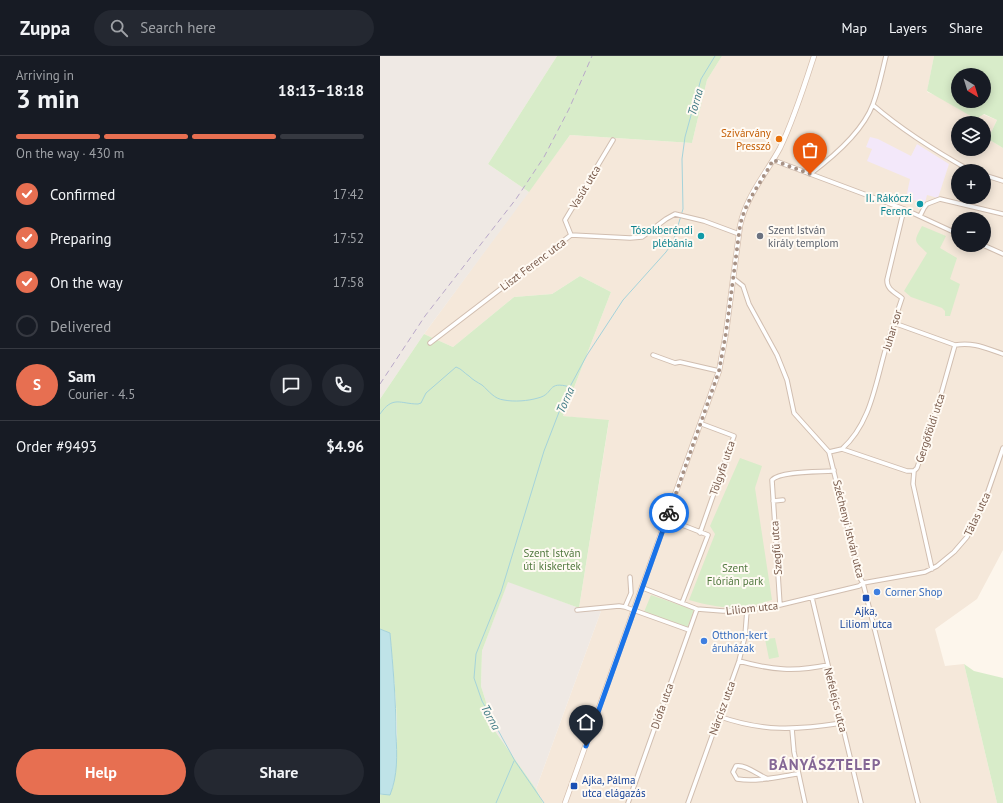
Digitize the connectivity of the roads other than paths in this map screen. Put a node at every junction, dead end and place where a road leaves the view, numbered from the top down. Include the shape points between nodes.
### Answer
1 (814, 56) edge
2 (886, 56) edge
3 (873, 105) junction
4 (614, 140) dead end
5 (773, 160) junction
6 (959, 164) edge
7 (810, 174) junction
8 (991, 177) edge
9 (1003, 181) edge
10 (904, 209) junction
11 (1003, 214) edge
12 (920, 216) junction
13 (951, 231) edge
14 (739, 234) junction
15 (571, 235) junction
16 (991, 249) edge
17 (1003, 254) edge
18 (733, 278) junction
19 (894, 323) junction
20 (430, 343) dead end
21 (955, 345) junction
22 (1003, 354) edge
23 (653, 355) dead end
24 (719, 371) junction
25 (702, 424) junction
26 (1003, 448) edge
27 (842, 449) junction
28 (829, 452) junction
29 (834, 470) junction
30 (914, 471) junction
31 (783, 500) dead end
32 (773, 501) junction
33 (667, 519) junction
34 (700, 533) junction
35 (932, 569) junction
36 (630, 577) dead end
37 (863, 583) junction
38 (643, 588) junction
39 (812, 598) junction
40 (682, 603) junction
41 (780, 605) junction
42 (624, 607) junction
43 (697, 609) junction
44 (577, 610) dead end
45 (635, 610) junction
46 (747, 610) junction
47 (689, 630) junction
48 (739, 661) junction
49 (828, 666) junction
50 (718, 716) junction
51 (842, 723) junction
52 (792, 729) junction
53 (798, 774) junction
54 (768, 779) junction
55 (565, 803) edge
56 (628, 803) edge
57 (688, 803) edge
58 (804, 803) edge
59 (861, 803) edge
60 (918, 803) edge

1 - 5 main road via 787,131
2 - 3 street
3 - 6 street via 898,126
3 - 7 street via 842,147
4 - 15 street, Vasút utca via 565,220
5 - 7 street
5 - 14 main road via 748,201 741,219
7 - 10 street
8 - 9 street
10 - 12 street
10 - 19 street, Juhar sor via 887,280 889,288 902,298
11 - 12 street via 940,199 924,208
12 - 13 street
14 - 15 street, Liszt Ferenc utca via 676,214 642,237
14 - 18 main road
15 - 20 street, Liszt Ferenc utca
16 - 17 street
18 - 24 main road
18 - 28 street, Széchenyi István utca via 743,286 749,304 777,355 787,380 794,413
19 - 21 street
19 - 27 street, Juhar sor via 869,410 851,441
21 - 22 street via 975,344
21 - 30 street, Gergőföldi utca via 925,446
23 - 24 street via 674,363 680,362
24 - 25 main road
25 - 33 main road
25 - 34 street, Tölgyfa utca via 734,436
26 - 35 street, Tálas utca via 984,503 967,537 954,552
27 - 28 street
27 - 30 street, Gergőföldi utca via 907,471
28 - 29 street, Széchenyi István utca
29 - 32 street, Szegfű utca via 774,477 771,483
29 - 37 street, Széchenyi István utca
30 - 35 street via 913,484
31 - 32 street
32 - 41 street, Szegfű utca
33 - 34 street
33 - 38 main road
34 - 40 street via 708,535
35 - 37 street, Tálas utca
36 - 42 street via 631,593
37 - 39 street, Liliom utca
37 - 60 street, Széchenyi István utca
38 - 40 street, Liliom utca
38 - 45 main road
39 - 41 street, Liliom utca
39 - 49 street, Nefelejcs utca
40 - 43 street, Liliom utca
41 - 46 street, Liliom utca
42 - 44 street
42 - 45 street
43 - 46 street, Liliom utca
43 - 47 street, Diófa utca
45 - 47 street
45 - 55 main road
46 - 48 street, Nárcisz utca via 745,636
47 - 56 street, Diófa utca
48 - 49 street via 782,670
48 - 50 street, Nárcisz utca
49 - 51 street, Nefelejcs utca
50 - 52 street via 753,726
50 - 57 street, Nárcisz utca
51 - 52 street
51 - 59 street, Nefelejcs utca
52 - 53 street
53 - 54 street
53 - 58 street
54 - 54 street via 737,778 733,772 736,766 740,765

